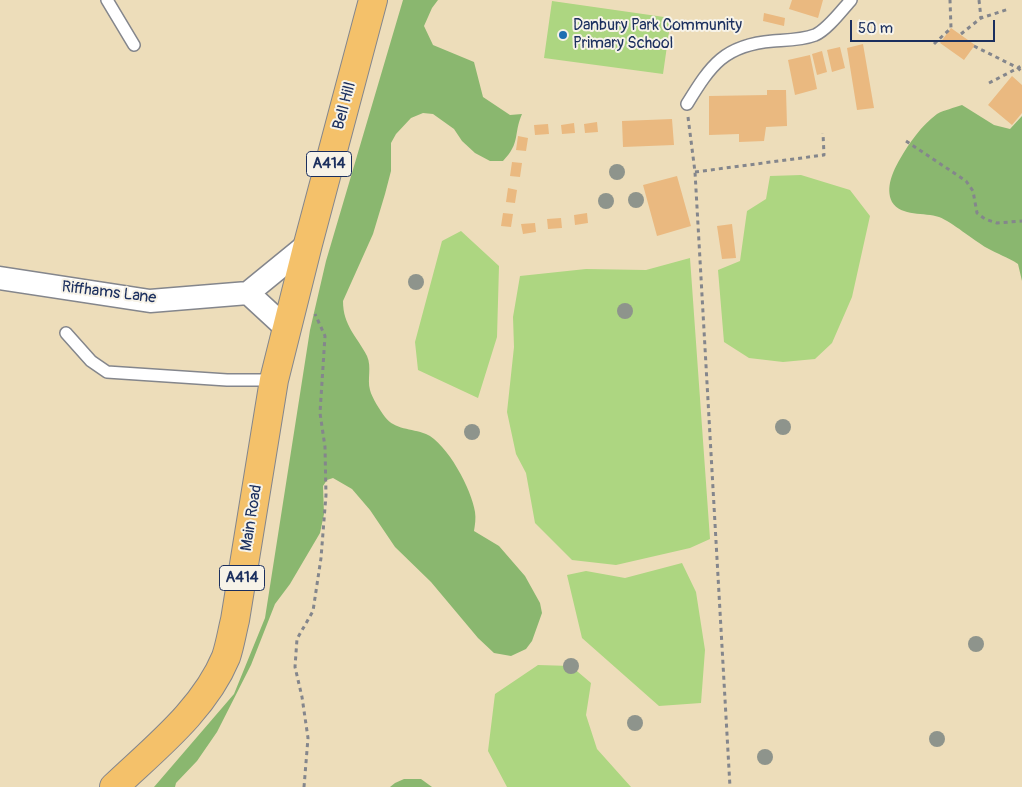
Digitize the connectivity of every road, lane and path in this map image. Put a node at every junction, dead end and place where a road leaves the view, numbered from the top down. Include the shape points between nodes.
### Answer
1 (108, 0) edge
2 (373, 0) edge
3 (850, 0) edge
4 (950, 0) edge
5 (979, 0) edge
6 (1008, 9) dead end
7 (981, 18) junction
8 (961, 34) dead end
9 (934, 44) dead end
10 (134, 45) dead end
11 (974, 46) dead end
12 (1022, 65) edge
13 (1018, 68) junction
14 (1022, 72) edge
15 (989, 83) dead end
16 (687, 104) joint
17 (823, 133) dead end
18 (906, 141) dead end
19 (695, 172) junction
20 (1022, 221) edge
21 (308, 244) junction
22 (0, 278) edge
23 (248, 293) junction
24 (295, 295) junction
25 (286, 328) junction
26 (66, 333) dead end
27 (274, 380) junction
28 (114, 787) edge
29 (304, 787) edge
30 (730, 787) edge

1 - 10 lane
2 - 21 main road, Bell Hill / A414
3 - 16 lane via 816,35 754,42 723,56 705,75
4 - 9 path via 951,28
5 - 7 path
6 - 7 path
7 - 8 path
11 - 13 path
12 - 13 path
13 - 14 path
13 - 15 path
16 - 19 path
17 - 19 path via 824,155
18 - 20 path via 966,181 973,191 977,213 985,219 997,224
19 - 30 path
21 - 23 street
21 - 24 main road, Bell Hill / A414
22 - 23 street, Riffhams Lane via 150,301
23 - 25 street
24 - 25 main road, Bell Hill / A414
24 - 29 path via 309,302 325,336 320,413 325,447 326,495 321,558 313,611 298,639 295,667 308,738
25 - 27 main road, Main Road / A414
26 - 27 lane via 91,361 107,372
27 - 28 main road, Main Road / A414 via 236,620 226,656 208,689 180,724

